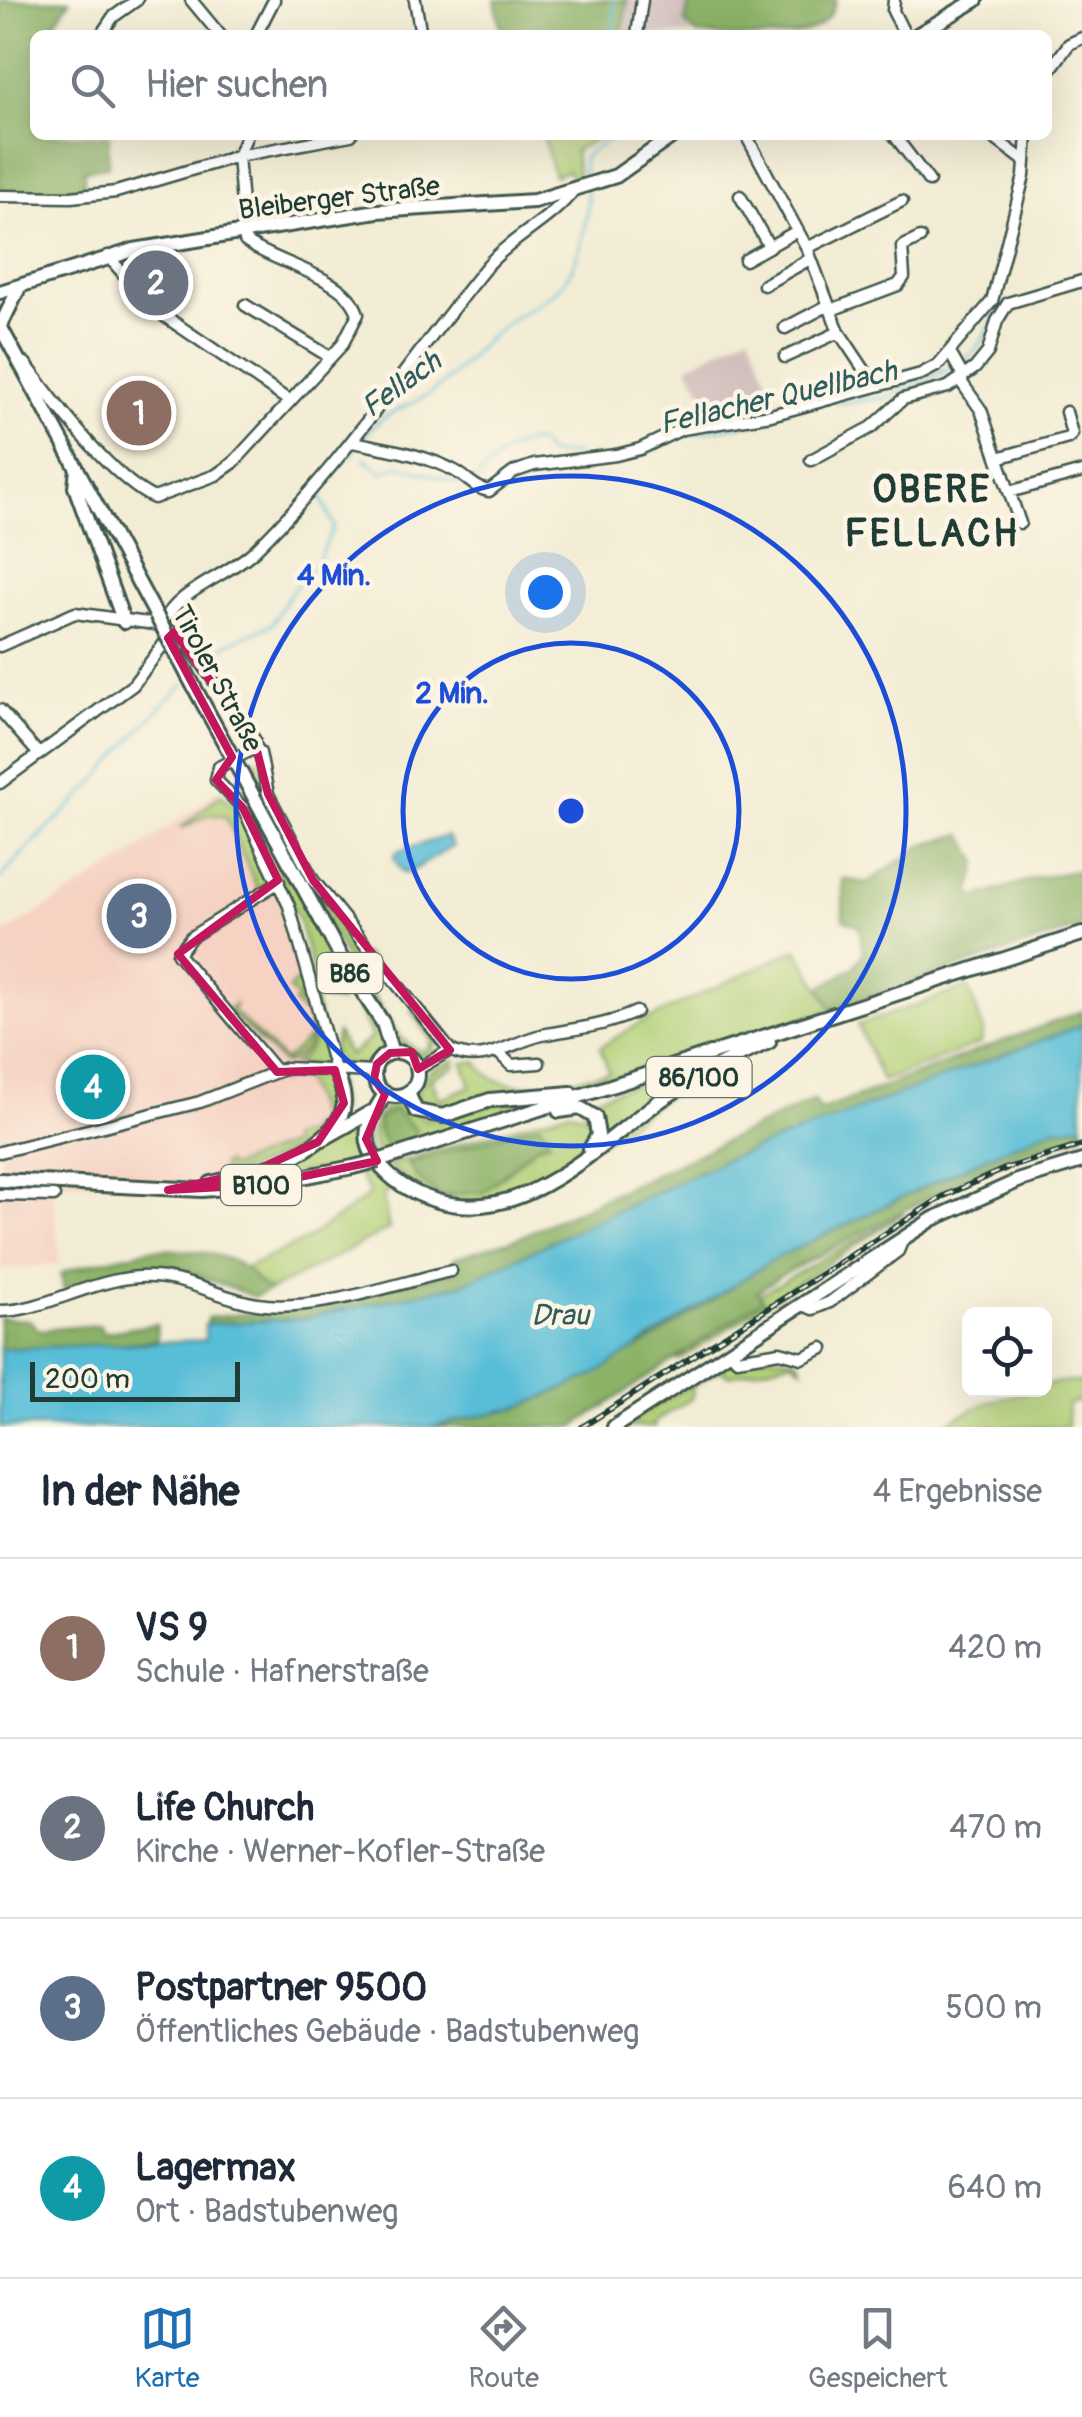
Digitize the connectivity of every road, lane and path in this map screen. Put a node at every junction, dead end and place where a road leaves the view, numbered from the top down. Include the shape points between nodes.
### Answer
1 (137, 0) edge
2 (192, 0) edge
3 (274, 0) edge
4 (416, 0) edge
5 (642, 0) edge
6 (894, 0) edge
7 (976, 0) edge
8 (105, 30) edge
9 (216, 30) edge
10 (259, 30) edge
11 (420, 30) edge
12 (638, 30) edge
13 (903, 30) edge
14 (925, 30) edge
15 (1082, 38) edge
16 (1052, 67) edge
17 (245, 140) edge
18 (323, 140) edge
19 (665, 140) edge
20 (749, 140) edge
21 (898, 140) edge
22 (997, 140) edge
23 (1026, 140) edge
24 (238, 156) junction
25 (1022, 159) junction
26 (929, 182) dead end
27 (576, 190) junction
28 (0, 196) edge
29 (740, 196) dead end
30 (902, 201) dead end
31 (797, 231) junction
32 (244, 233) junction
33 (920, 238) dead end
34 (769, 246) junction
35 (808, 253) junction
36 (108, 256) junction
37 (745, 260) dead end
38 (1082, 281) edge
39 (764, 285) dead end
40 (18, 290) junction
41 (0, 292) edge
42 (1003, 293) junction
43 (245, 305) dead end
44 (830, 308) junction
45 (0, 326) edge
46 (786, 328) dead end
47 (839, 332) junction
48 (14, 352) junction
49 (785, 356) dead end
50 (330, 357) junction
51 (957, 365) junction
52 (875, 386) junction
53 (288, 400) junction
54 (1066, 412) dead end
55 (359, 443) junction
56 (998, 458) junction
57 (811, 460) dead end
58 (77, 467) junction
59 (1082, 472) edge
60 (1009, 492) junction
61 (1020, 523) dead end
62 (159, 620) junction
63 (124, 622) junction
64 (174, 632) junction
65 (0, 646) edge
66 (0, 710) edge
67 (254, 744) junction
68 (37, 752) junction
69 (232, 758) junction
70 (0, 784) edge
71 (278, 882) junction
72 (1082, 934) edge
73 (636, 1012) dead end
74 (836, 1012) junction
75 (450, 1050) junction
76 (392, 1052) junction
77 (499, 1053) junction
78 (539, 1063) dead end
79 (335, 1070) junction
80 (418, 1070) junction
81 (277, 1072) junction
82 (374, 1072) junction
83 (618, 1084) junction
84 (408, 1093) junction
85 (385, 1094) junction
86 (373, 1111) junction
87 (523, 1116) junction
88 (318, 1142) junction
89 (0, 1152) edge
90 (1082, 1162) edge
91 (574, 1165) junction
92 (0, 1180) edge
93 (168, 1190) junction
94 (0, 1195) edge
95 (54, 1196) dead end
96 (451, 1270) dead end
97 (0, 1311) edge
98 (823, 1348) dead end
99 (731, 1352) junction
100 (614, 1427) edge

1 - 8 street
2 - 9 street
3 - 10 street
4 - 11 street
5 - 12 street
6 - 13 street
7 - 14 main road
15 - 16 street
17 - 24 street
18 - 24 street
19 - 27 main road, Bleiberger Straße via 616,176
20 - 31 street
21 - 26 street
22 - 25 street
23 - 25 street
24 - 28 street via 116,192
24 - 32 street
25 - 42 street
27 - 32 main road, Bleiberger Straße via 521,204 377,212
27 - 55 street via 492,262
29 - 34 street
30 - 35 street
31 - 34 street
31 - 35 street
32 - 36 main road, Bleiberger Straße
32 - 50 street via 251,246 332,284 355,305 352,331
33 - 44 street via 902,246 904,276 898,285
34 - 37 street
35 - 39 street
35 - 44 street
36 - 40 main road, Bleiberger Straße
36 - 53 street via 154,309
38 - 42 street
40 - 41 main road, Bleiberger Straße
40 - 45 main road
42 - 51 street via 983,315
42 - 51 street via 988,352
43 - 50 street
44 - 46 street
44 - 47 street
45 - 48 main road, Tiroler Straße / B86
47 - 49 street
47 - 52 street
48 - 53 street via 128,485 154,498 225,470
48 - 58 main road, Tiroler Straße / B86
50 - 53 street
51 - 52 street
51 - 56 street
51 - 57 street via 948,387 903,399 872,427
52 - 55 street via 747,421 682,428 616,455 534,464 490,491 412,454
54 - 56 street via 1068,438
55 - 62 street via 248,557 186,594
56 - 60 street
58 - 62 main road, Tiroler Straße / B86
58 - 63 main road via 75,487
59 - 60 street
60 - 61 street
62 - 63 street
62 - 64 street
62 - 69 main road, Tiroler Straße / B86, bridge
63 - 65 street via 75,613
64 - 67 street
64 - 68 street via 133,685
66 - 68 street
67 - 69 street
67 - 75 street via 268,794 313,880
68 - 70 street
69 - 71 street via 219,767 216,780 243,808
69 - 76 main road, Tiroler Straße / B86 via 382,1023
71 - 79 street via 301,939
71 - 81 street via 191,937 178,954
72 - 74 main road, B100
73 - 77 street via 592,1030 544,1034
74 - 83 main road, B100
74 - 91 main road, 86/100 via 829,1021 690,1082
75 - 77 street
75 - 80 street
76 - 80 main road via 406,1054
76 - 82 main road
77 - 78 street via 511,1065
79 - 81 street
79 - 82 street
79 - 88 main road via 344,1103
80 - 84 main road
81 - 89 street via 200,1102
82 - 85 main road
83 - 84 main road, 86/100 via 490,1100 433,1117 416,1111
83 - 87 main road, B100
84 - 85 main road
85 - 86 main road
86 - 88 main road
86 - 91 main road, 86/100 via 366,1139 376,1160 408,1188 444,1203 504,1202
87 - 91 main road via 580,1108 595,1117 596,1142
87 - 93 main road, B100, bridge via 353,1167 261,1186
88 - 93 main road via 252,1172
90 - 99 main road via 989,1192 902,1238
92 - 93 main road, B100
94 - 95 street
96 - 97 street via 298,1305 256,1304 171,1276 137,1277 91,1284 22,1311
98 - 99 street via 802,1358 780,1352 737,1359
99 - 100 main road

